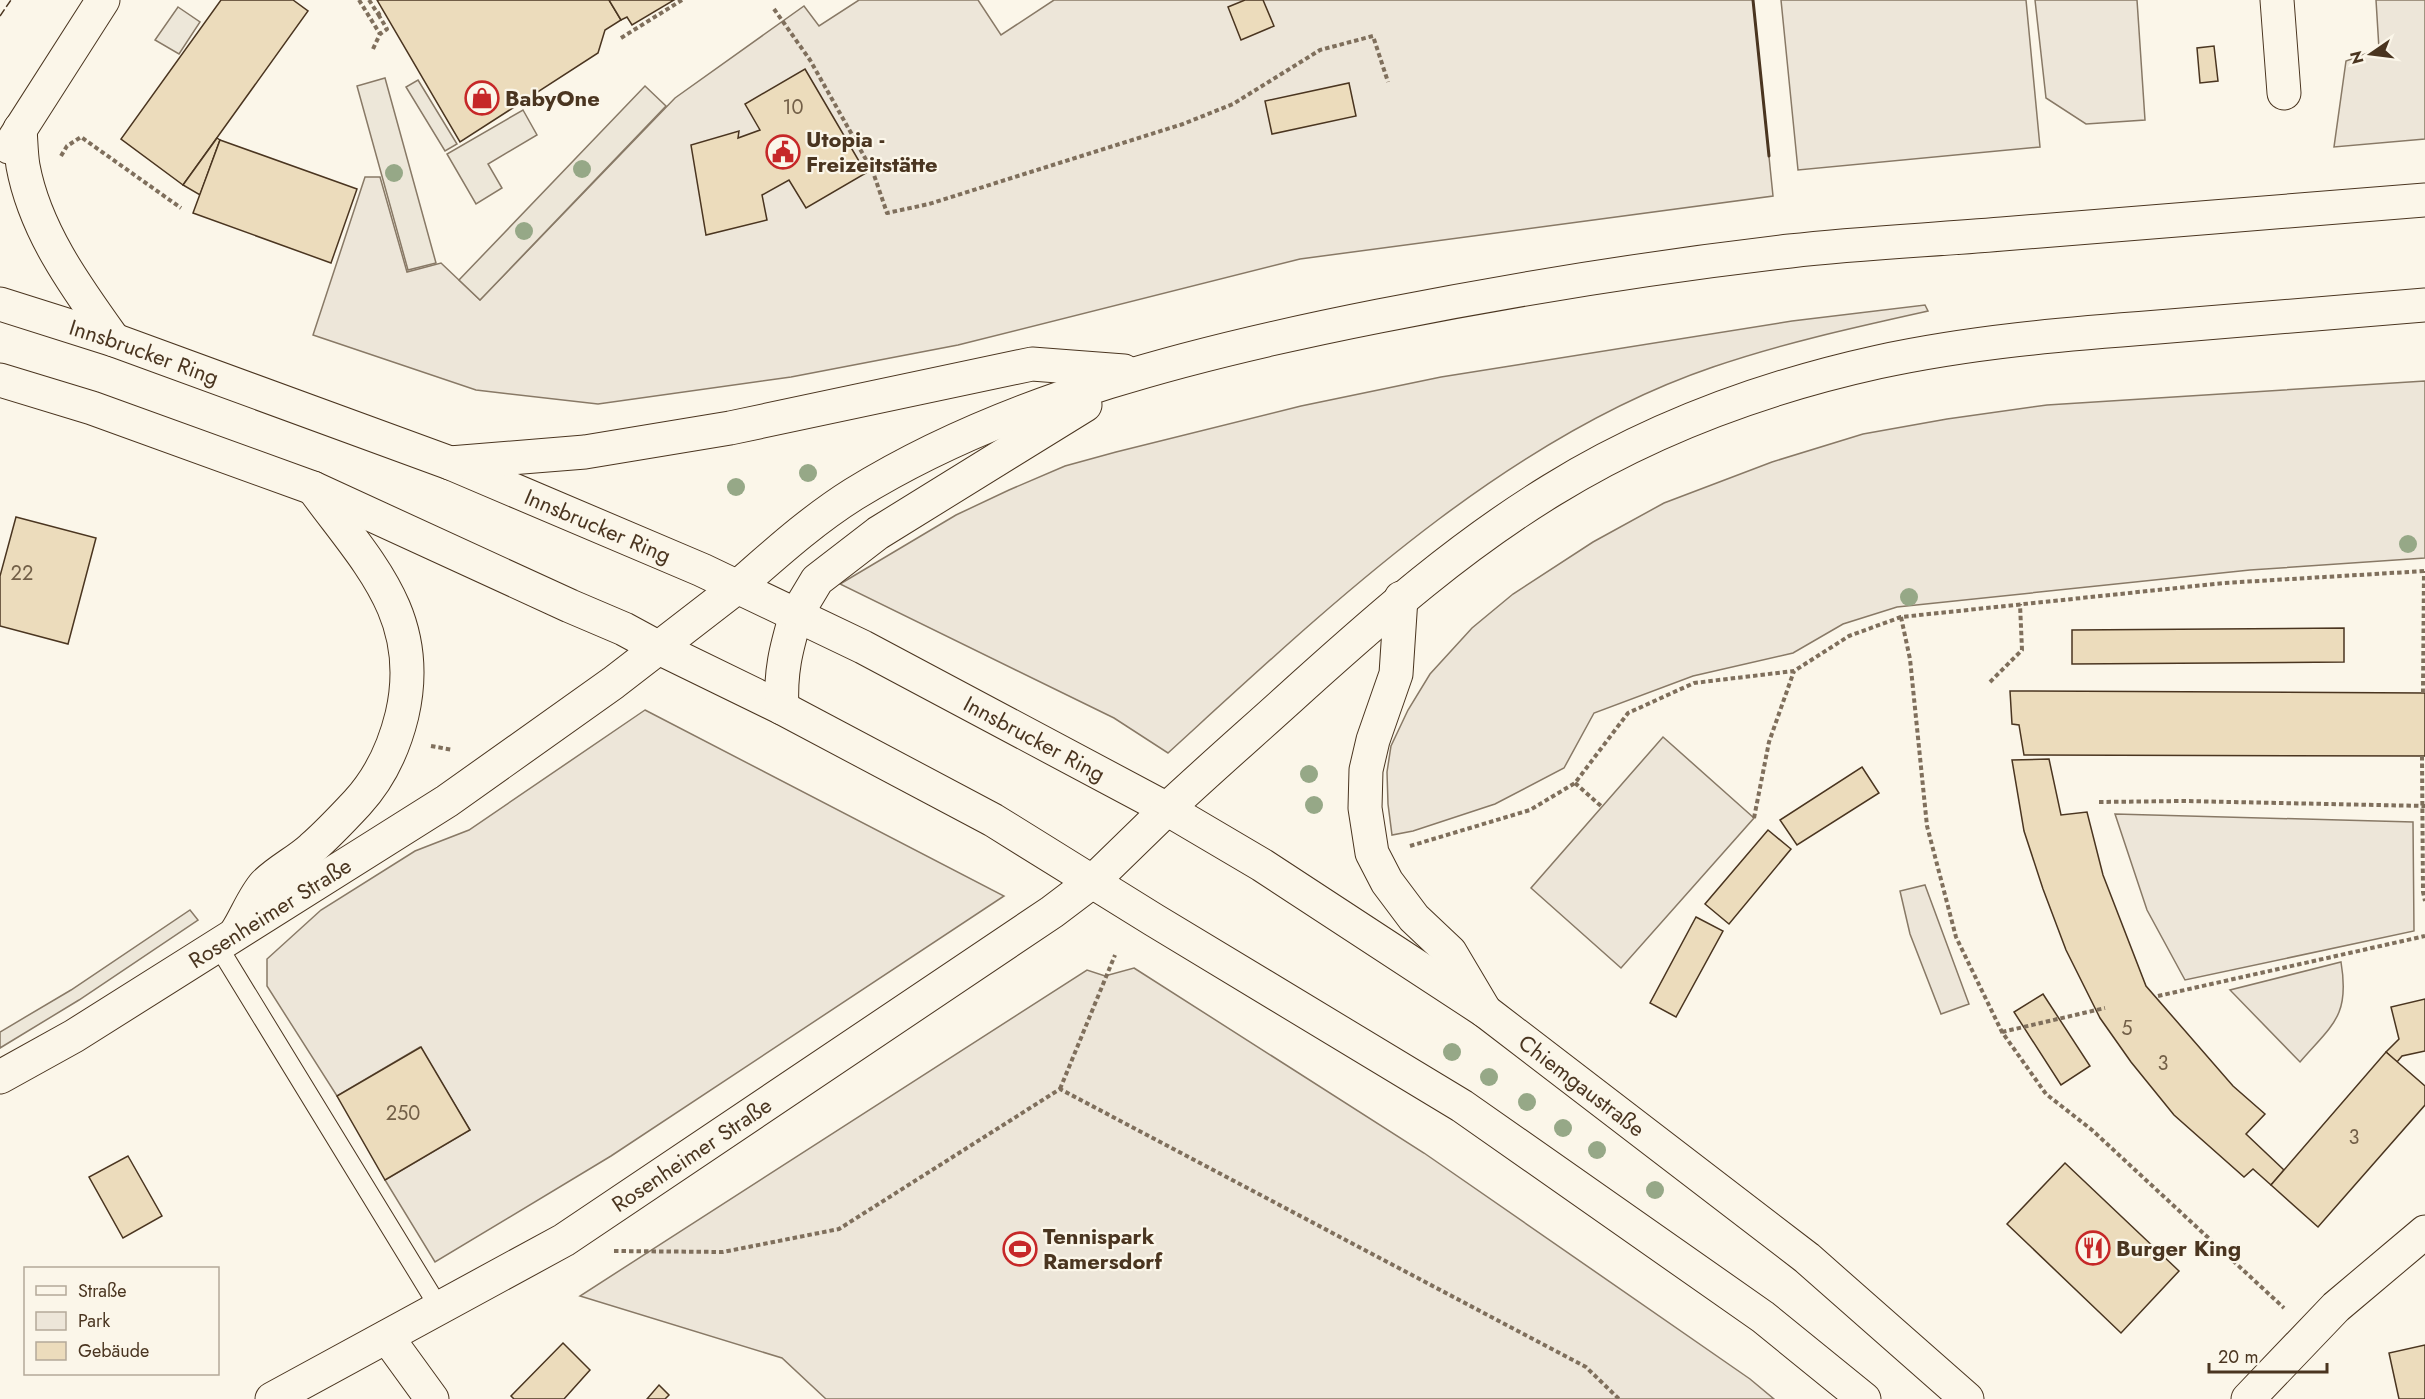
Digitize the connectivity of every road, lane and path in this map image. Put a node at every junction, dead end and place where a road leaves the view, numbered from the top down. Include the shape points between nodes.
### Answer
1 (103, 0) edge
2 (359, 0) edge
3 (369, 0) edge
4 (682, 0) edge
5 (2277, 0) edge
6 (774, 9) dead end
7 (383, 11) dead end
8 (378, 14) junction
9 (380, 34) junction
10 (621, 38) dead end
11 (373, 49) dead end
12 (1388, 82) dead end
13 (2284, 93) dead end
14 (20, 129) junction
15 (81, 137) dead end
16 (0, 161) edge
17 (2425, 200) edge
18 (181, 208) dead end
19 (0, 304) edge
20 (2425, 305) edge
21 (114, 340) junction
22 (1138, 372) junction
23 (0, 380) edge
24 (450, 463) junction
25 (313, 488) junction
26 (2424, 571) edge
27 (736, 588) junction
28 (1401, 598) junction
29 (2020, 604) junction
30 (796, 615) junction
31 (1901, 617) junction
32 (659, 648) junction
33 (1794, 671) junction
34 (1990, 682) dead end
35 (2423, 693) dead end
36 (782, 708) junction
37 (2422, 756) dead end
38 (1575, 783) junction
39 (2099, 802) dead end
40 (1601, 806) dead end
41 (2424, 806) edge
42 (1167, 809) junction
43 (1754, 818) dead end
44 (1408, 846) dead end
45 (1093, 881) junction
46 (2425, 901) edge
47 (2425, 936) edge
48 (227, 941) junction
49 (1115, 955) dead end
50 (2158, 996) dead end
51 (2103, 1009) dead end
52 (1485, 1011) junction
53 (2001, 1032) junction
54 (0, 1077) edge
55 (1060, 1089) junction
56 (2425, 1232) edge
57 (564, 1240) junction
58 (440, 1309) junction
59 (2310, 1333) junction
60 (387, 1337) junction
61 (272, 1399) edge
62 (432, 1399) edge
63 (1619, 1399) edge
64 (1864, 1399) edge
65 (1968, 1399) edge
66 (2248, 1399) edge

1 - 14 main road
2 - 9 path
3 - 8 path
4 - 10 path
5 - 13 main road
6 - 12 path via 810,60 873,172 887,213 930,204 1183,124 1233,104 1320,50 1373,36
7 - 8 path
8 - 9 path via 387,29
9 - 11 path
14 - 16 main road
14 - 21 main road via 23,166 48,240
15 - 18 path
17 - 22 main road via 1793,251 1618,274 1293,333
19 - 21 main road, Innsbrucker Ring
20 - 28 main road, Rosenheimer Straße via 2098,331 1976,345 1878,362 1779,389 1691,420 1552,490 1479,538
21 - 24 main road, Innsbrucker Ring
22 - 24 main road via 1032,364 730,428 585,452
22 - 27 main road, Rosenheimer Straße via 1019,414 896,470 793,538
22 - 30 main road via 878,533 817,580
23 - 25 main road via 92,408
24 - 27 main road, Innsbrucker Ring
25 - 32 main road
25 - 48 main road via 388,592 403,628 408,691 397,736 376,781 312,849 264,885
26 - 29 path via 2224,583
26 - 35 path
27 - 30 main road, Innsbrucker Ring
27 - 32 main road, Rosenheimer Straße
28 - 42 main road, Rosenheimer Straße
28 - 52 main road via 1396,674 1366,770 1365,808 1372,853 1387,882 1414,918 1450,952
29 - 31 path
29 - 34 path via 2022,650
30 - 36 main road via 781,678
30 - 42 main road, Innsbrucker Ring
31 - 33 path via 1849,636
31 - 53 path via 1910,659 1927,826 1956,937
32 - 36 main road
32 - 48 main road, Rosenheimer Straße via 447,801
33 - 38 path via 1694,683 1628,713
33 - 43 path via 1769,742
36 - 45 main road via 993,820
37 - 41 path
38 - 40 path
38 - 44 path via 1530,810
39 - 41 path
41 - 46 path
42 - 45 main road, Rosenheimer Straße
42 - 52 main road, Chiemgaustraße
45 - 57 main road, Rosenheimer Straße
45 - 64 main road via 1462,1106 1763,1317
47 - 50 path
48 - 54 main road, Rosenheimer Straße
48 - 58 lane
49 - 55 path
51 - 53 path
52 - 65 main road, Chiemgaustraße via 1807,1258
53 - 59 path via 2046,1094 2092,1130
55 - 57 path via 839,1229 723,1252 619,1252
55 - 63 path via 1586,1367
56 - 59 main road via 2336,1306
57 - 58 main road, Rosenheimer Straße
58 - 60 main road, Rosenheimer Straße
59 - 66 main road
60 - 61 main road, Rosenheimer Straße
60 - 62 main road

